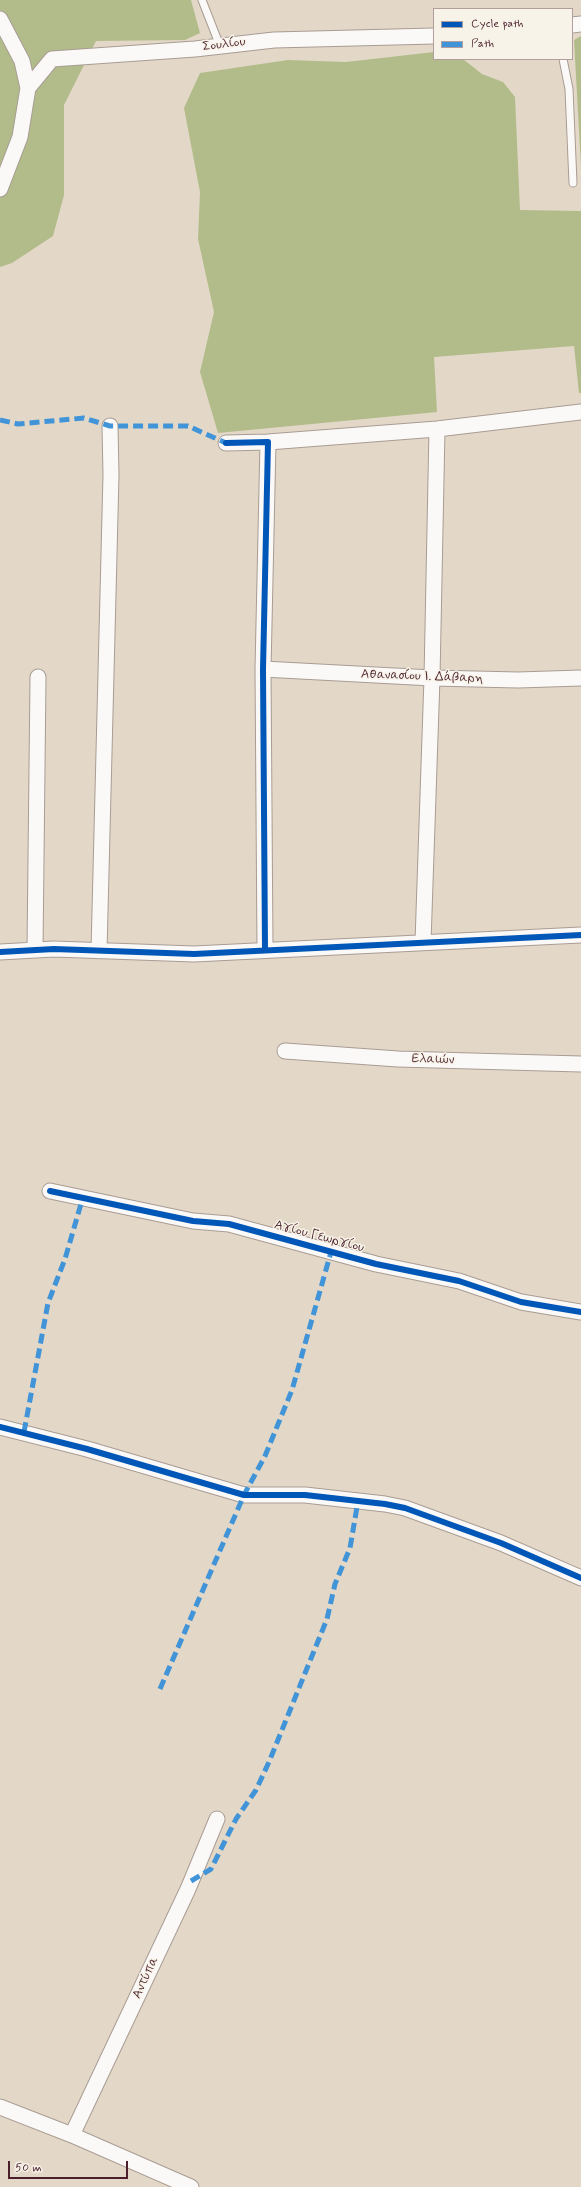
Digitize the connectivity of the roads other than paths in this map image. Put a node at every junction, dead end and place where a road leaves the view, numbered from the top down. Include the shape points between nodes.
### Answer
1 (202, 0) edge
2 (0, 19) edge
3 (433, 36) edge
4 (220, 46) junction
5 (563, 60) edge
6 (28, 88) junction
7 (573, 183) dead end
8 (0, 189) edge
9 (581, 412) edge
10 (110, 426) dead end
11 (437, 429) junction
12 (268, 442) junction
13 (226, 443) dead end
14 (262, 669) junction
15 (38, 677) dead end
16 (432, 678) junction
17 (581, 678) edge
18 (581, 935) edge
19 (423, 942) junction
20 (35, 950) junction
21 (99, 950) junction
22 (265, 950) junction
23 (0, 952) edge
24 (285, 1051) dead end
25 (581, 1064) edge
26 (50, 1191) dead end
27 (581, 1312) edge
28 (0, 1427) edge
29 (581, 1578) edge
30 (217, 1820) dead end
31 (0, 2107) edge
32 (72, 2135) junction
33 (191, 2187) edge

1 - 4 lane
2 - 6 street via 22,61
3 - 4 street, Σουλίου via 274,40
4 - 6 street, Σουλίου via 52,59
5 - 7 lane via 569,89
6 - 8 street via 20,137
9 - 11 street
10 - 21 street via 111,475
11 - 12 street
11 - 16 street
12 - 13 street
12 - 14 street
14 - 16 street, Αθανασίου Ι. Δάβαρη
14 - 22 street
15 - 20 street
16 - 17 street, Αθανασίου Ι. Δάβαρη
16 - 19 street
18 - 19 street
19 - 22 street
20 - 21 street
20 - 23 street
21 - 22 street via 194,954
24 - 25 street, Ελαιών via 398,1059
26 - 27 street, Αγίου Γεωργίου via 193,1221 229,1224 376,1264 459,1281 521,1302
28 - 29 street via 244,1494 305,1495 405,1508 501,1543
30 - 32 street, Αντύπα via 188,1888
31 - 32 street
32 - 33 street

